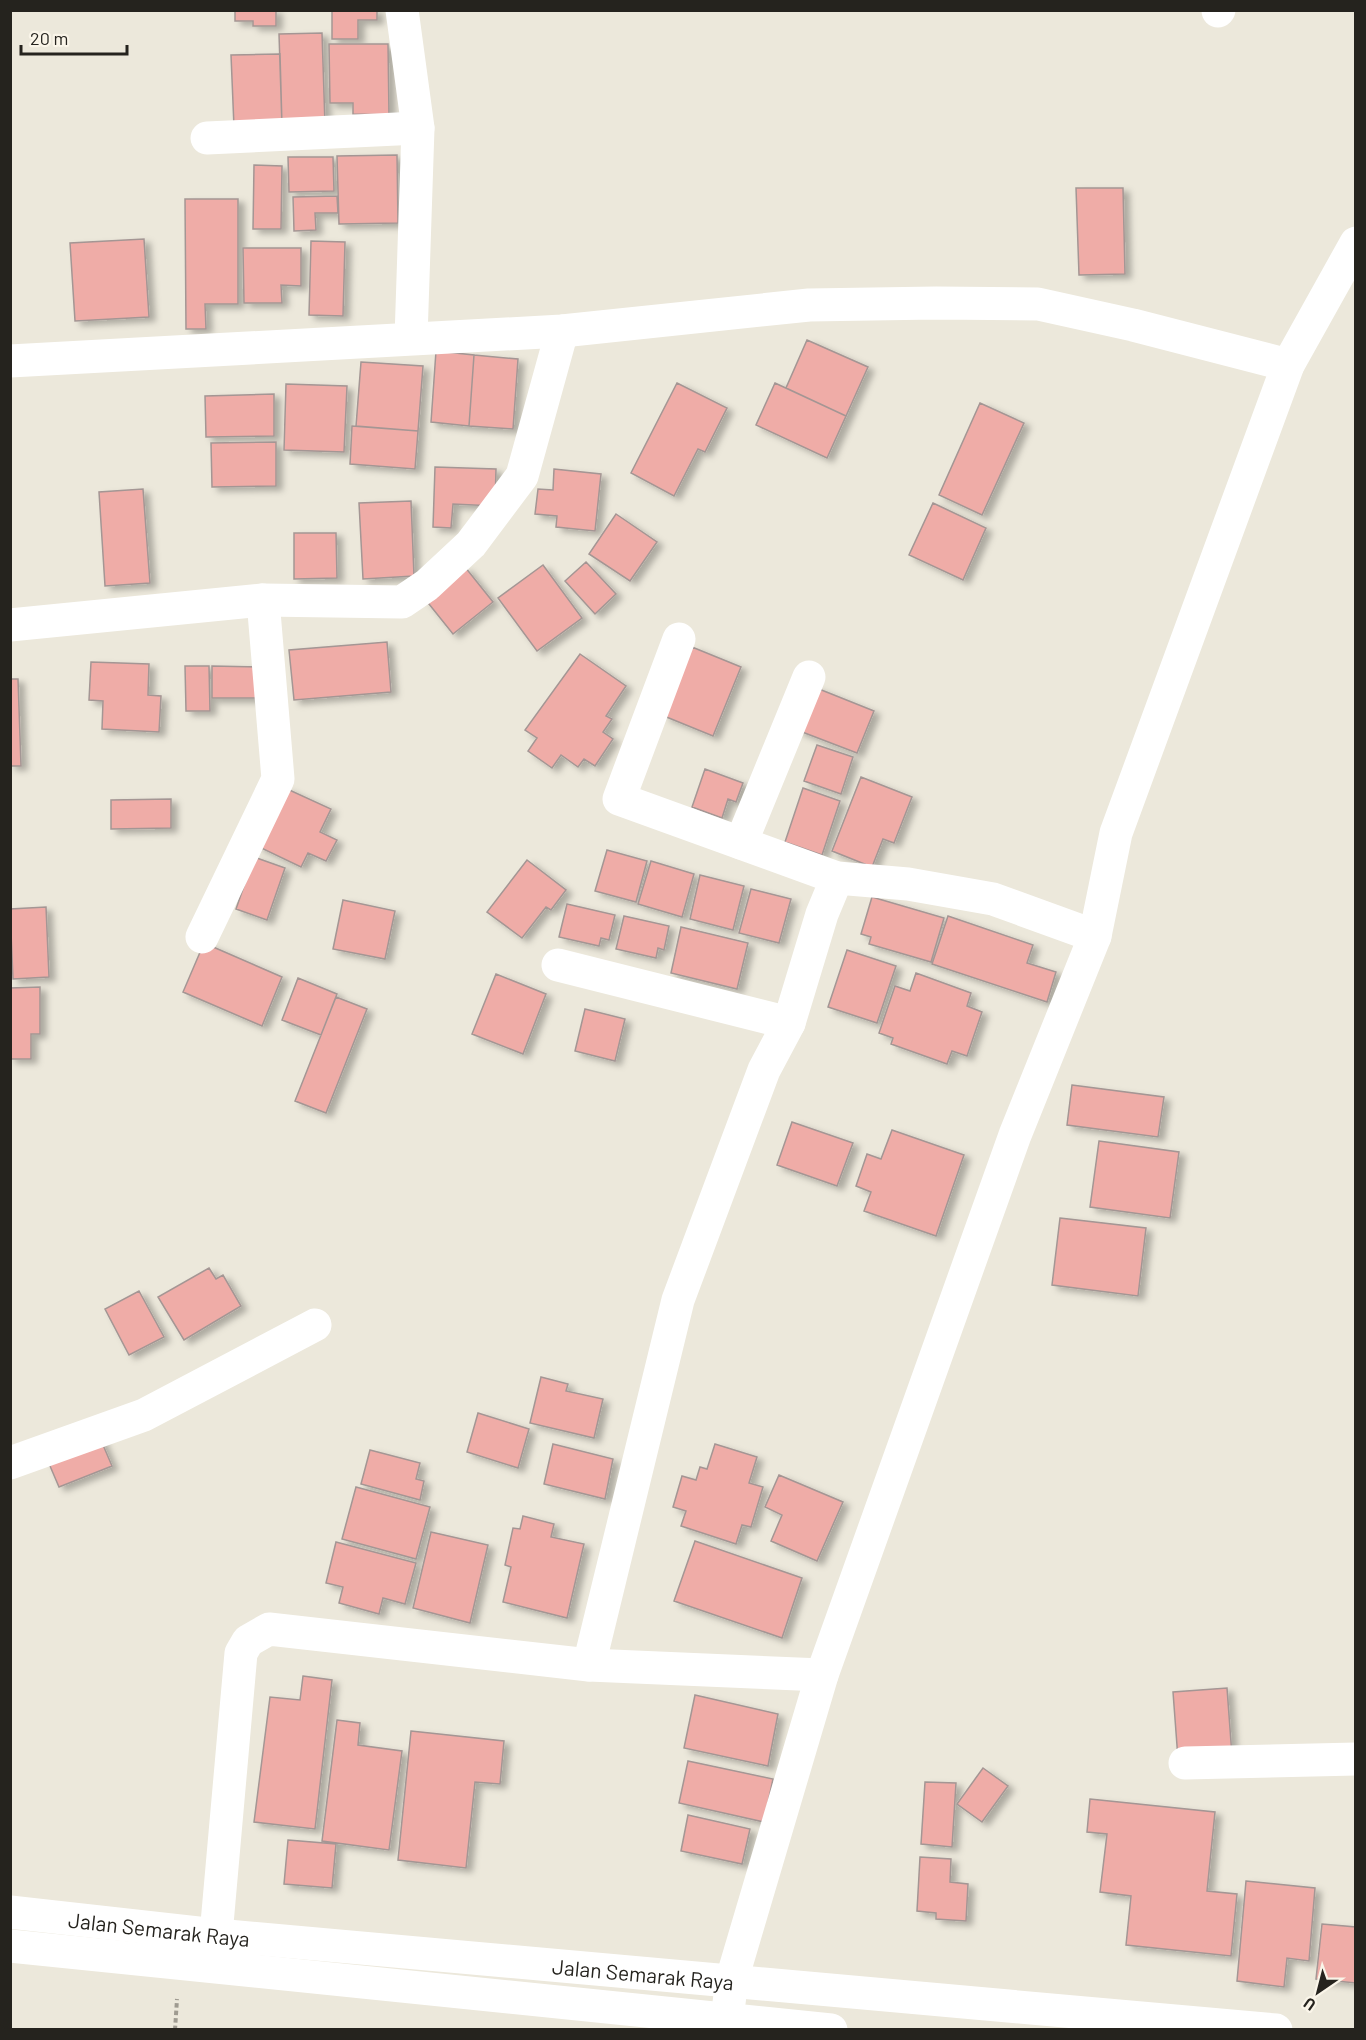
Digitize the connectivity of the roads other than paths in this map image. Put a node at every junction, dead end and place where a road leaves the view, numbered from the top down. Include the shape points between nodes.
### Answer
1 (402, 10) edge
2 (418, 129) junction
3 (207, 138) dead end
4 (1356, 243) edge
5 (562, 330) junction
6 (411, 338) junction
7 (10, 361) edge
8 (1288, 365) junction
9 (263, 600) junction
10 (10, 625) edge
11 (679, 639) dead end
12 (809, 677) dead end
13 (741, 843) junction
14 (837, 878) junction
15 (1095, 936) junction
16 (202, 937) dead end
17 (558, 965) dead end
18 (789, 1023) junction
19 (315, 1325) dead end
20 (10, 1462) edge
21 (589, 1665) junction
22 (822, 1675) junction
23 (1356, 1759) edge
24 (1185, 1763) dead end
25 (10, 1912) edge
26 (216, 1935) junction
27 (10, 1946) edge
28 (732, 1979) junction
29 (728, 2019) junction
30 (831, 2030) edge
31 (1276, 2030) edge

1 - 2 street
2 - 3 street
2 - 6 street
4 - 8 street
5 - 6 street
5 - 8 street via 809,305 1038,304
5 - 9 street via 522,476 471,544 427,585 402,602
6 - 7 street
8 - 15 street via 1116,833
9 - 10 street
9 - 16 street via 278,779
11 - 13 street via 619,799
12 - 13 street
13 - 14 street
14 - 15 street via 908,884 993,899
14 - 18 street
15 - 22 street via 1015,1135
17 - 18 street
18 - 21 street via 764,1070 678,1300
19 - 20 street via 144,1415
21 - 22 street
21 - 26 street via 268,1629 248,1641 241,1653
22 - 28 street
23 - 24 street
25 - 26 street, Jalan Semarak Raya
26 - 28 street, Jalan Semarak Raya
27 - 29 street, Jalan Semarak Raya
28 - 29 street
28 - 31 street, Jalan Semarak Raya
29 - 30 street, Jalan Semarak Raya

